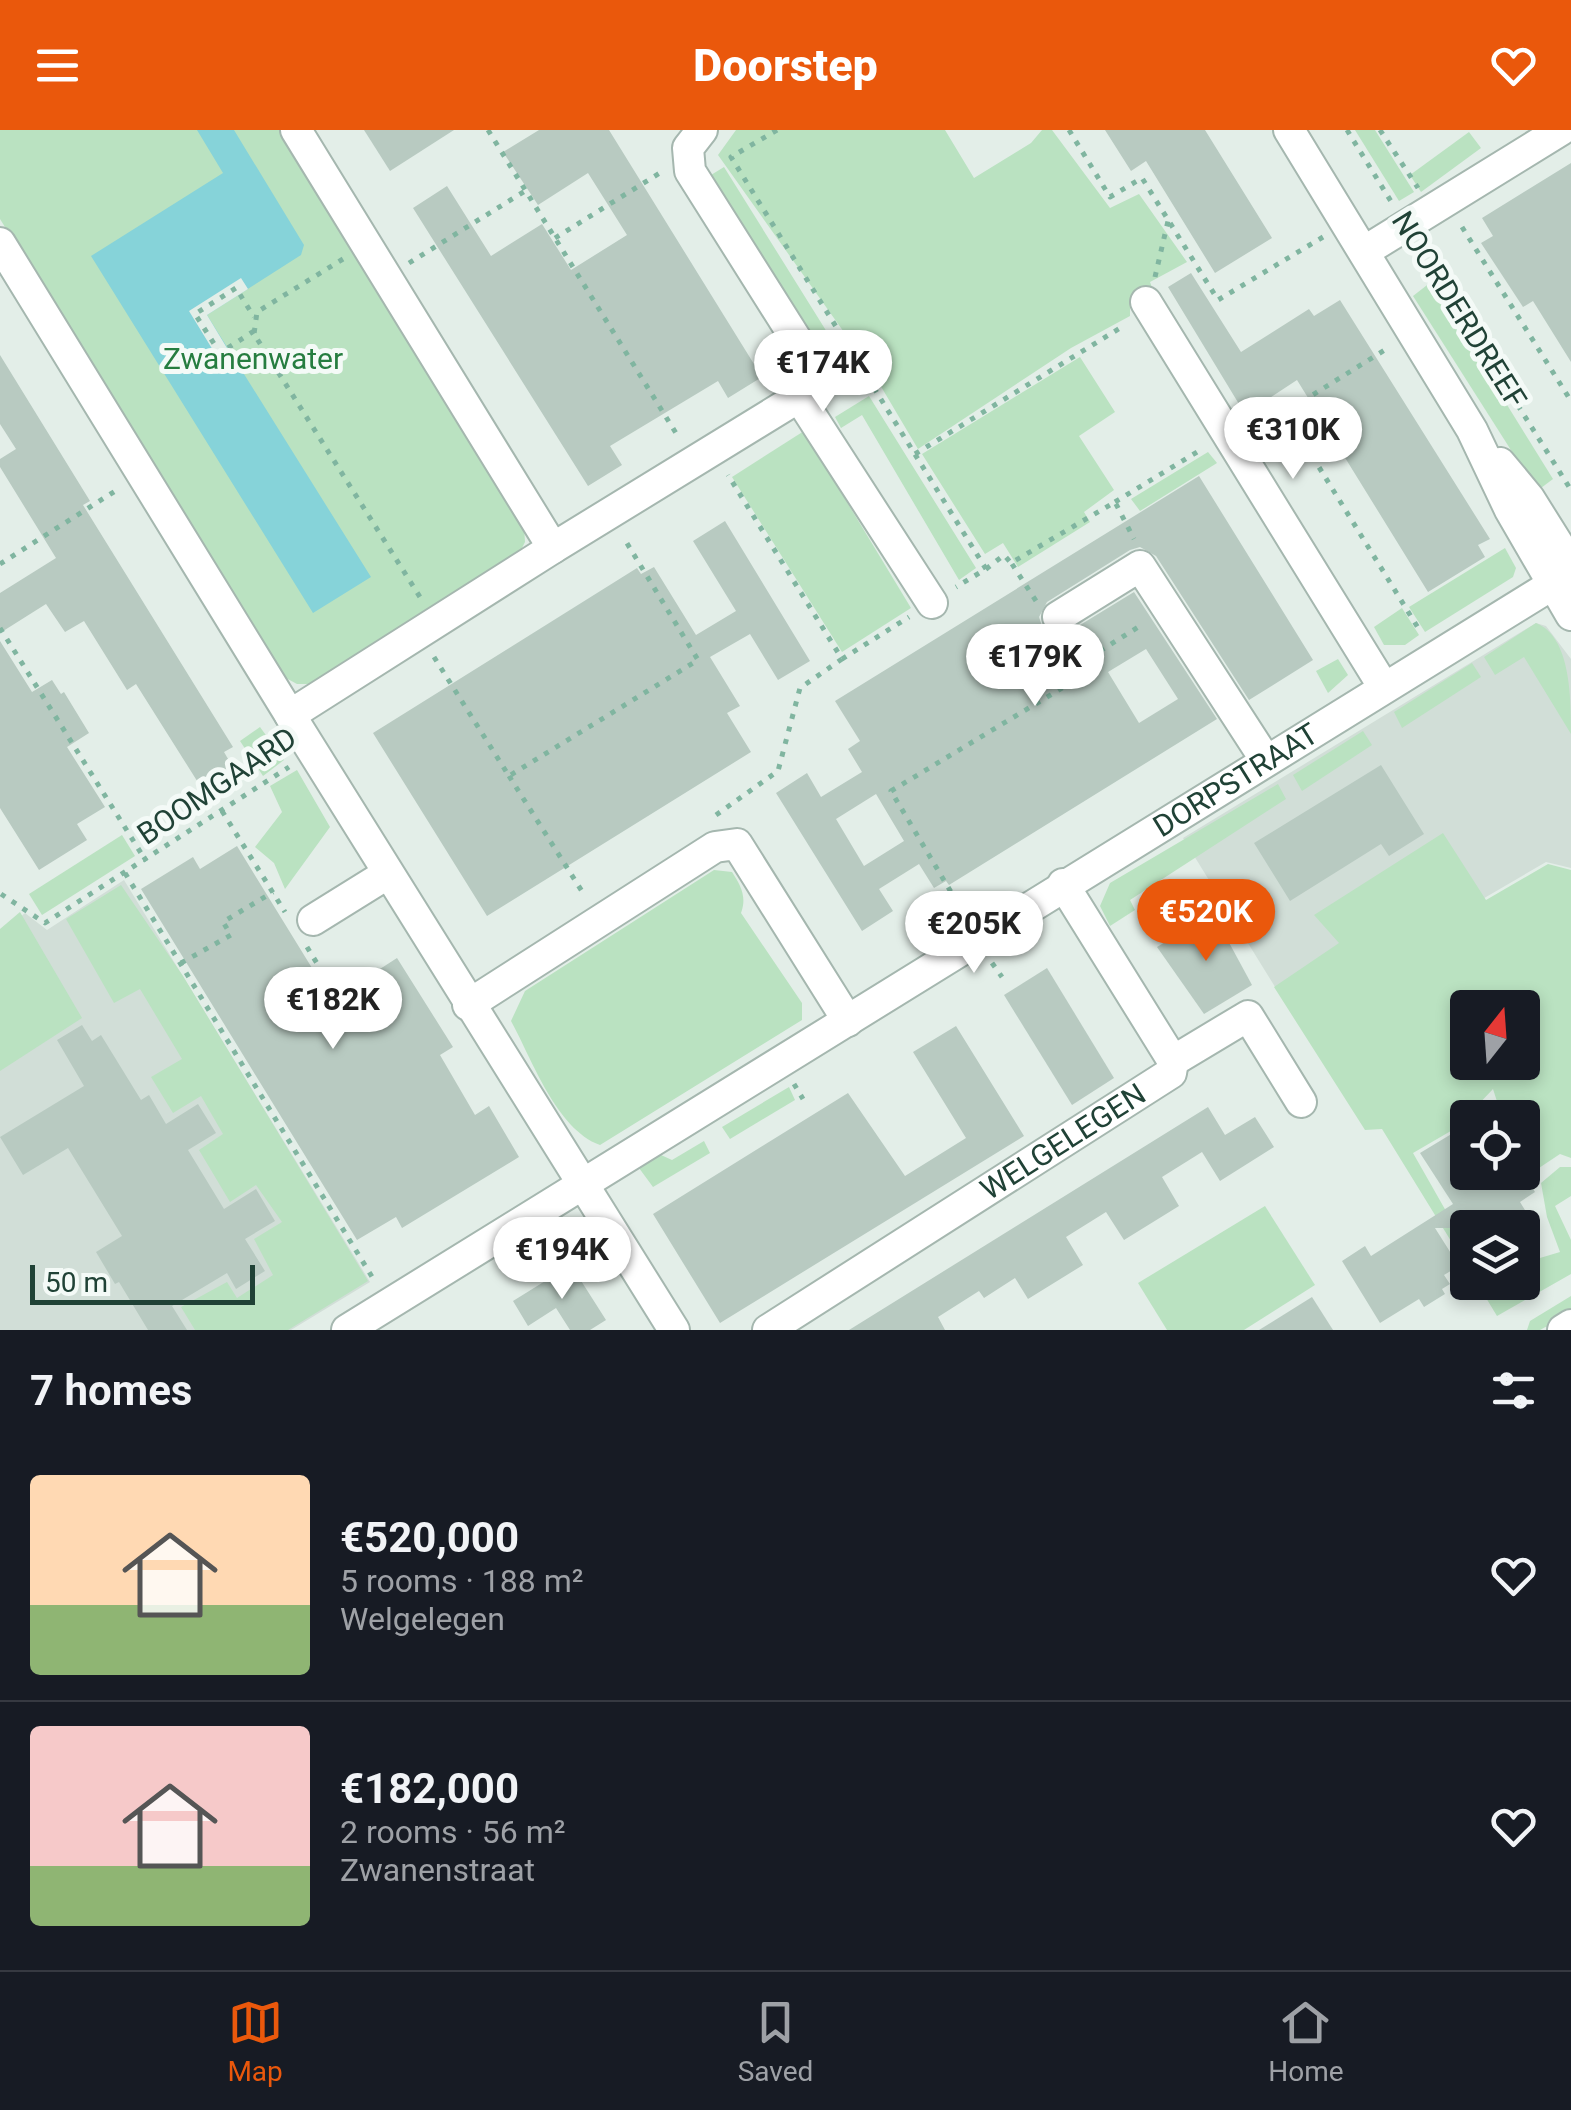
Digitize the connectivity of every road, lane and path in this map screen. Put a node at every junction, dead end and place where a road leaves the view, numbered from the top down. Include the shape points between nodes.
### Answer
1 (296, 130) edge
2 (488, 130) edge
3 (776, 130) edge
4 (1070, 130) edge
5 (1290, 130) edge
6 (1347, 130) edge
7 (1380, 130) edge
8 (699, 131) edge
9 (1553, 132) edge
10 (666, 168) dead end
11 (526, 191) junction
12 (1440, 207) junction
13 (1168, 222) junction
14 (1406, 226) junction
15 (1330, 235) dead end
16 (554, 238) junction
17 (0, 242) edge
18 (366, 244) junction
19 (1365, 252) junction
20 (386, 277) junction
21 (1149, 306) junction
22 (256, 320) junction
23 (254, 332) junction
24 (1414, 332) junction
25 (799, 397) junction
26 (1571, 401) edge
27 (1285, 412) junction
28 (1231, 440) junction
29 (704, 456) junction
30 (142, 474) junction
31 (1571, 490) edge
32 (1115, 502) junction
33 (625, 540) dead end
34 (554, 548) junction
35 (1011, 563) junction
36 (0, 564) edge
37 (1140, 566) junction
38 (986, 568) dead end
39 (1565, 574) edge
40 (932, 603) dead end
41 (1168, 609) junction
42 (1571, 614) edge
43 (1058, 616) joint
44 (435, 620) junction
45 (0, 628) edge
46 (1434, 655) junction
47 (434, 658) dead end
48 (1383, 686) junction
49 (290, 716) junction
50 (312, 749) junction
51 (1265, 759) junction
52 (509, 776) junction
53 (715, 847) junction
54 (146, 861) junction
55 (125, 873) junction
56 (387, 874) junction
57 (1063, 884) junction
58 (272, 892) dead end
59 (1, 894) edge
60 (313, 920) dead end
61 (600, 922) junction
62 (978, 938) junction
63 (181, 963) junction
64 (468, 1004) junction
65 (848, 1021) junction
66 (1173, 1061) junction
67 (1301, 1102) dead end
68 (582, 1185) junction
69 (376, 1283) dead end
70 (1571, 1325) edge
71 (346, 1330) edge
72 (674, 1330) edge
73 (768, 1330) edge
74 (1563, 1330) edge

1 - 18 street
2 - 11 path
3 - 21 path via 731,157 915,454
4 - 13 path via 1110,198 1142,178
5 - 19 street, NOORDERDREEF
6 - 14 path, NOORDERDREEF
7 - 12 path
8 - 25 street via 688,148 690,171 808,358 810,378
9 - 12 street
10 - 16 path
11 - 16 path
11 - 20 path
12 - 14 street
12 - 26 path
13 - 15 path via 1218,300
13 - 21 path via 1155,277 1168,300
14 - 19 street
14 - 31 path, NOORDERDREEF
16 - 29 path
17 - 30 street
18 - 20 street
18 - 22 path via 258,312
19 - 24 street, NOORDERDREEF
20 - 34 street
21 - 28 street
22 - 23 path
22 - 23 path via 236,288 196,314 220,353
23 - 44 path
24 - 27 path
24 - 39 street, NOORDERDREEF via 1472,430 1529,498
25 - 29 street
25 - 40 street
27 - 28 path
27 - 46 path
28 - 32 path
28 - 48 street
29 - 34 street
29 - 53 path via 842,658 800,688 778,770 707,821
30 - 36 path
30 - 49 street
32 - 35 path
32 - 37 path via 1142,554
33 - 52 path via 698,660
34 - 44 street
35 - 38 path via 1004,555
35 - 43 path via 1040,608
37 - 41 street
37 - 43 street
39 - 42 street, NOORDERDREEF
39 - 46 street, DORPSTRAAT
41 - 51 street
41 - 62 path via 1084,661 1086,674 891,791
44 - 49 street
45 - 54 path
46 - 48 street, DORPSTRAAT
47 - 52 path
48 - 51 street, DORPSTRAAT
49 - 50 street
50 - 54 path, BOOMGAARD
50 - 56 street
51 - 57 street, DORPSTRAAT
52 - 61 path
53 - 61 street
53 - 65 street via 737,844
54 - 55 path, BOOMGAARD
55 - 59 path, BOOMGAARD via 44,922
55 - 63 path, BOOMGAARD
56 - 60 street
56 - 64 street
57 - 62 street, DORPSTRAAT
57 - 66 street, WELGELEGEN
58 - 63 path via 223,922 231,935
61 - 64 street
62 - 65 street, DORPSTRAAT
63 - 69 path, BOOMGAARD
64 - 68 street
65 - 68 street, DORPSTRAAT
66 - 67 street via 1248,1016
66 - 73 street, WELGELEGEN via 1170,1074
68 - 71 street, DORPSTRAAT
68 - 72 street
70 - 74 street

